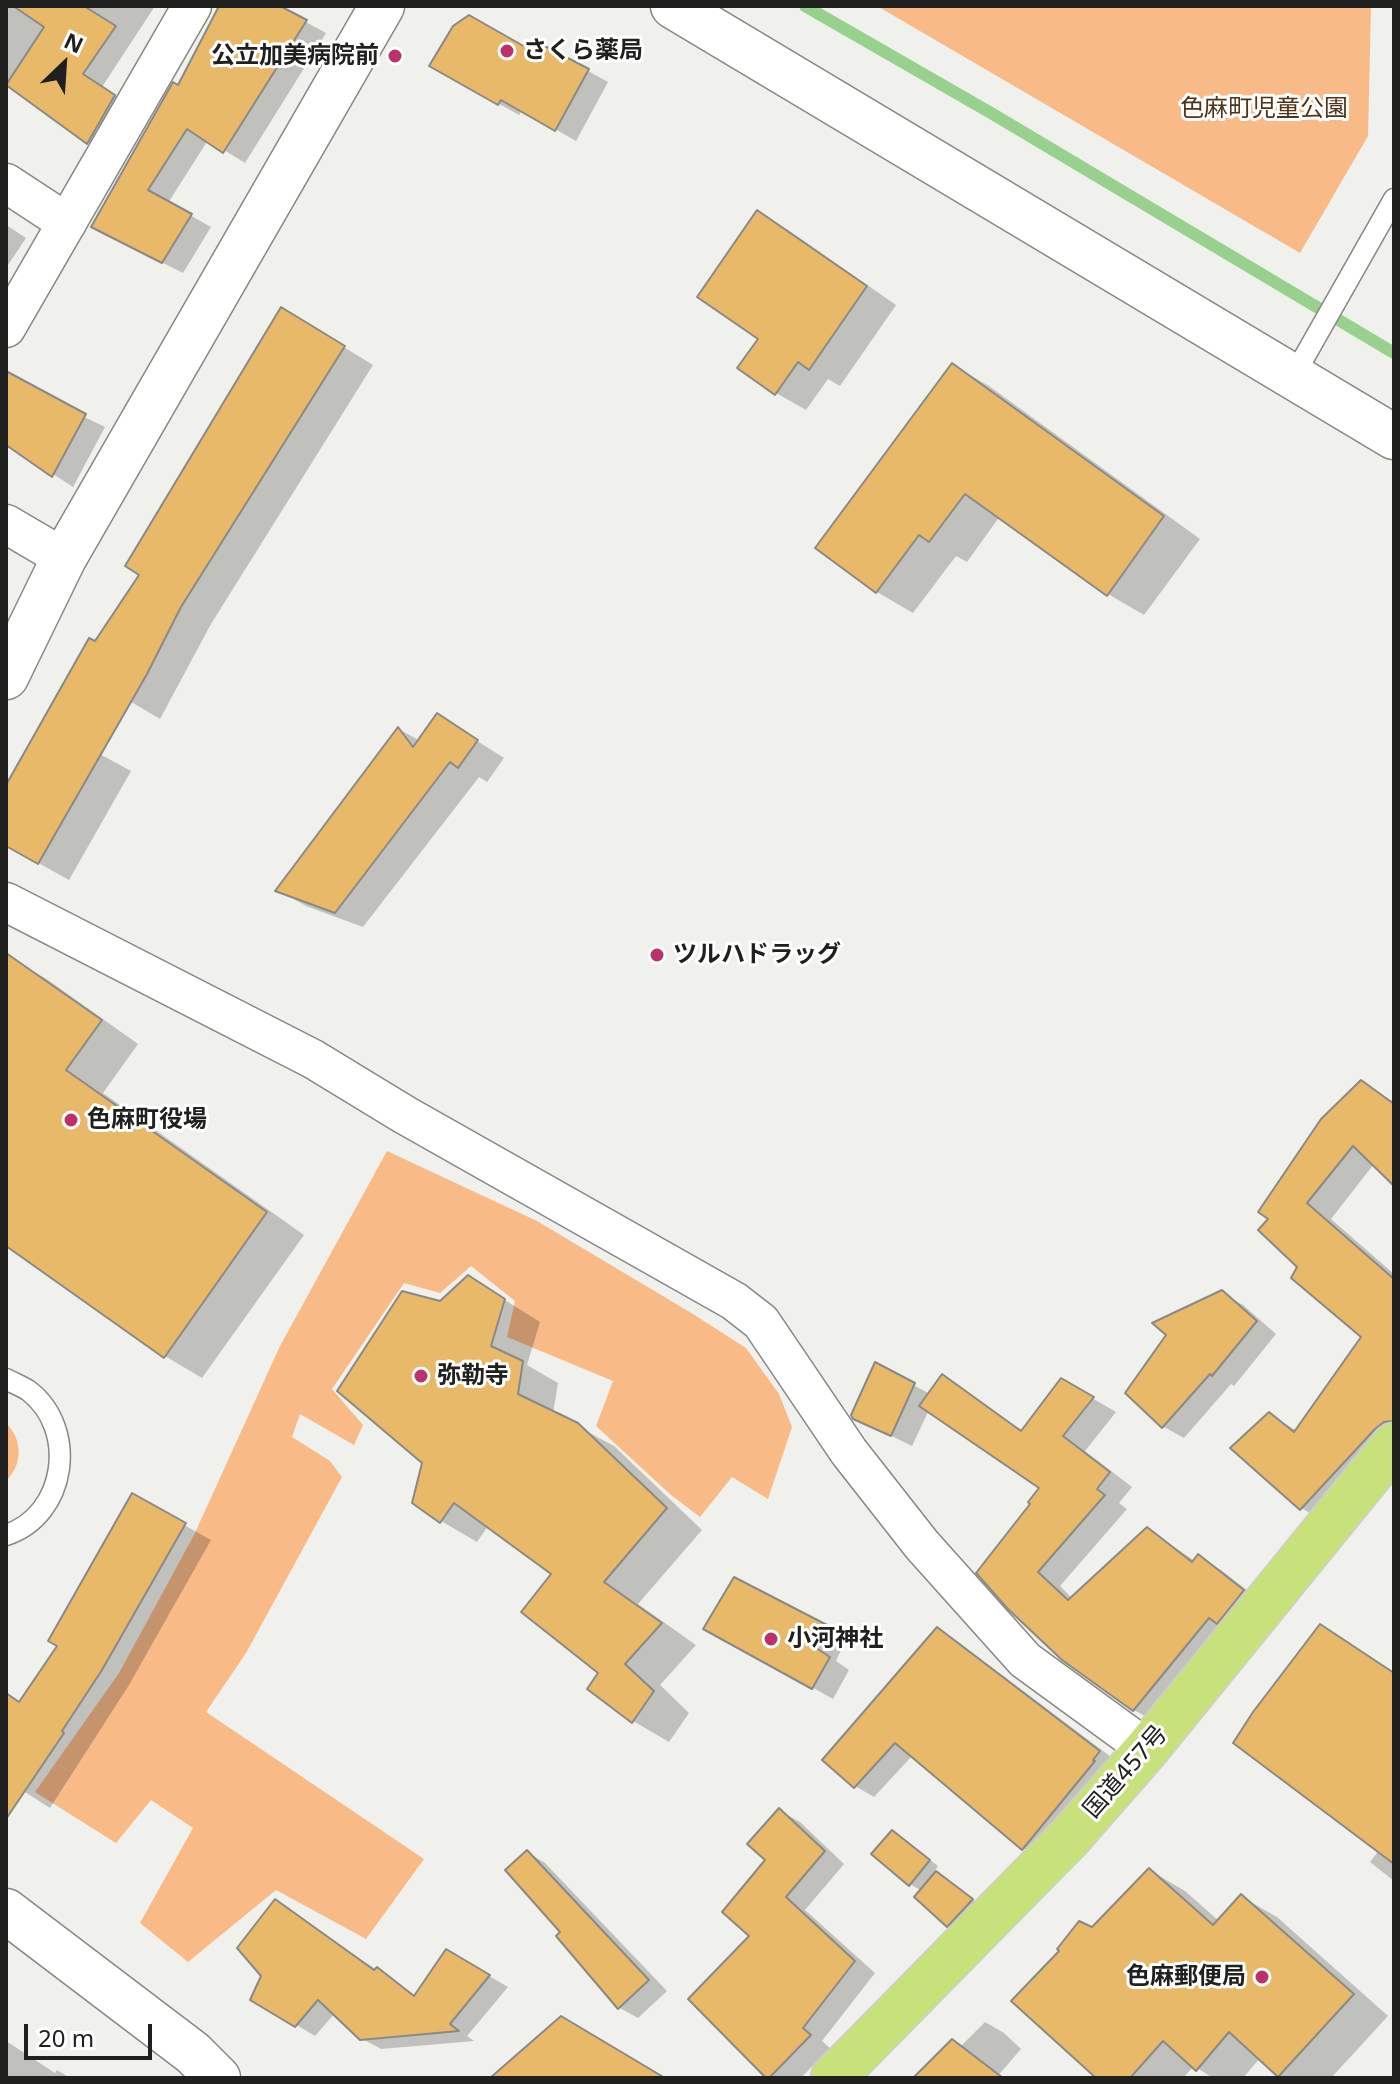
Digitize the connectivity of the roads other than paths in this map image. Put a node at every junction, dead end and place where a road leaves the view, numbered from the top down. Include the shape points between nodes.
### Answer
1 (192, 6) edge
2 (382, 6) edge
3 (673, 6) edge
4 (6, 183) edge
5 (1394, 199) edge
6 (67, 223) junction
7 (6, 328) edge
8 (1293, 377) junction
9 (1394, 437) edge
10 (6, 524) edge
11 (64, 558) junction
12 (6, 677) edge
13 (6, 902) edge
14 (6, 1379) edge
15 (1394, 1445) edge
16 (6, 1535) edge
17 (1147, 1749) junction
18 (6, 1911) edge
19 (218, 2078) edge
20 (833, 2078) edge

1 - 6 street
2 - 11 street
3 - 8 street
4 - 6 street
5 - 8 lane
6 - 7 street
8 - 9 street
10 - 11 street
11 - 12 street
13 - 17 street via 313,1059 734,1301 761,1322 849,1452 922,1545 1025,1660
14 - 16 lane via 28,1390 48,1412 59,1439 60,1468 52,1494 35,1518
15 - 17 highway, 国道457号
17 - 20 highway, 国道457号 via 1070,1837
18 - 19 street via 193,2053

